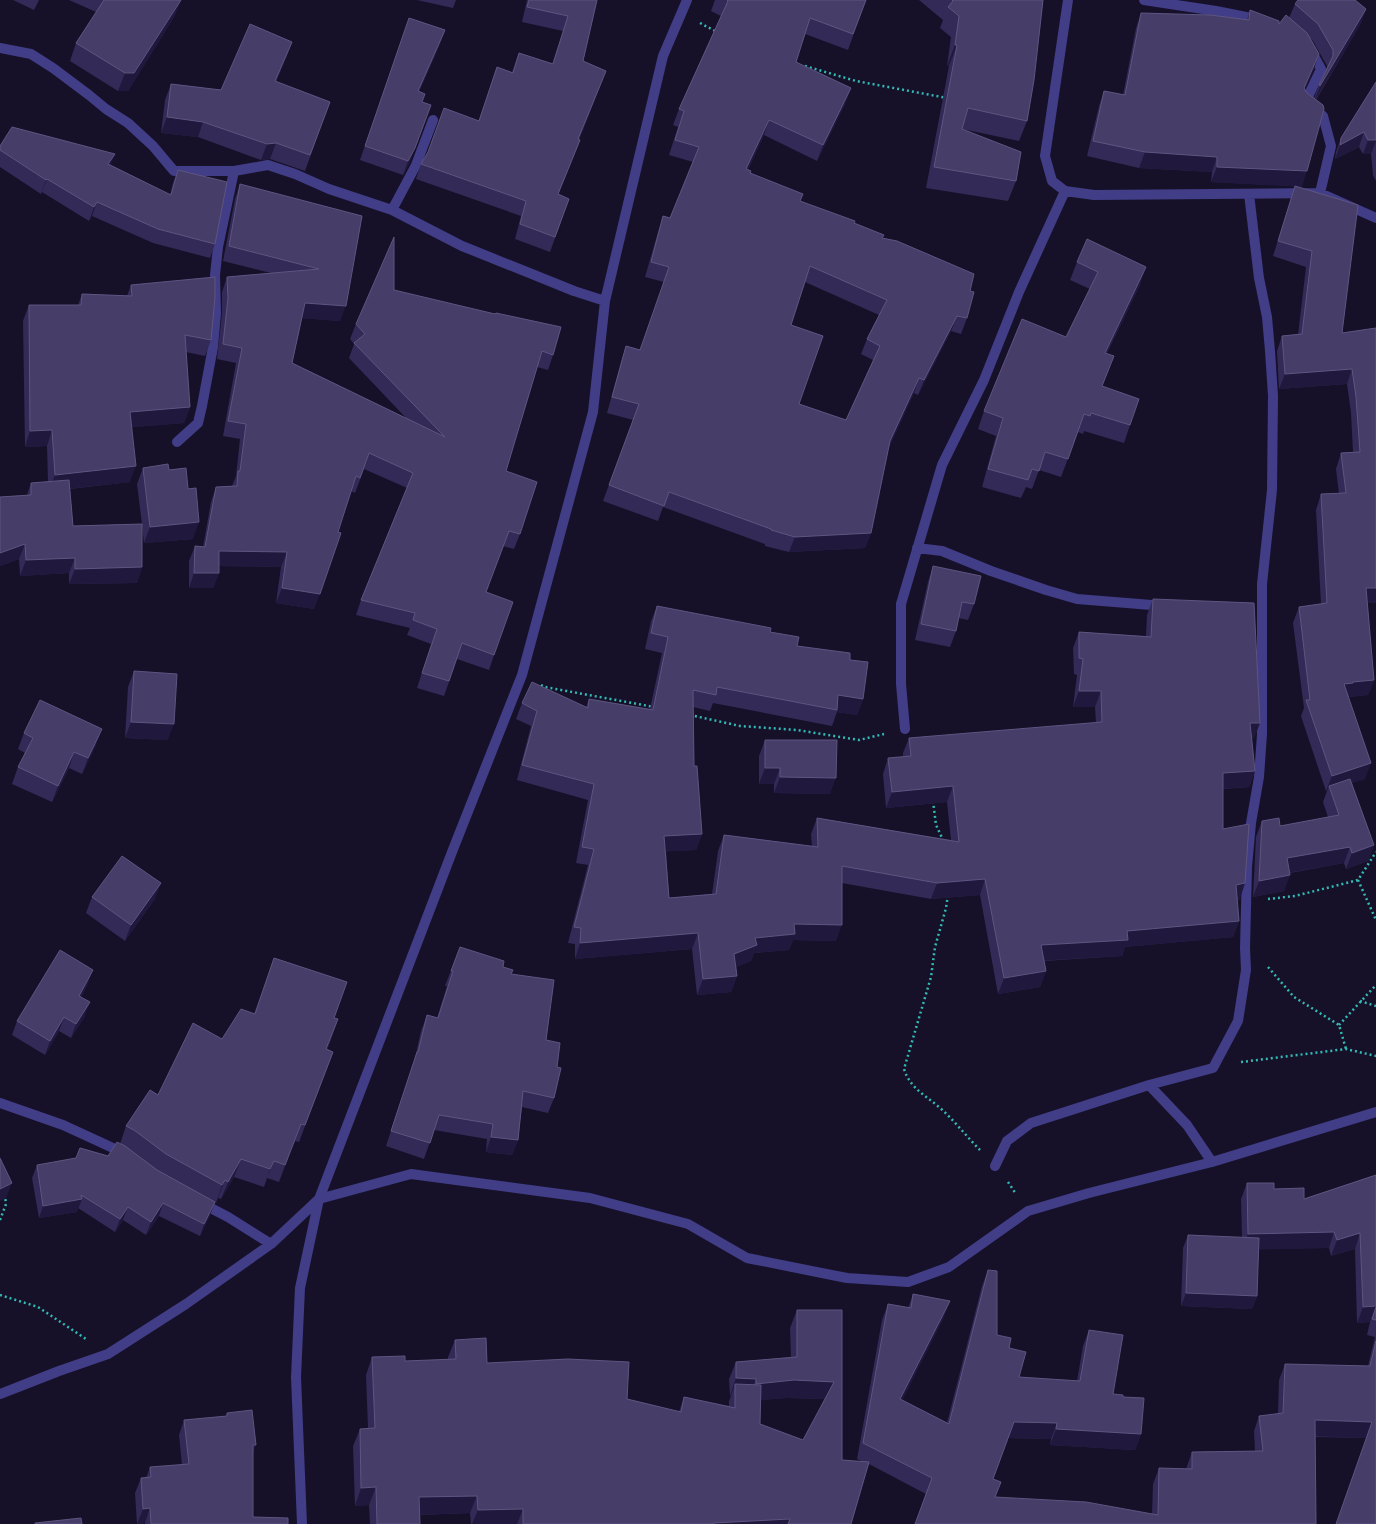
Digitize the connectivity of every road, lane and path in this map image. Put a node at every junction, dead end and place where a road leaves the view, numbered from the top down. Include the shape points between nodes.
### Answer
1 (1068, 0) edge
2 (1144, 0) edge
3 (686, 3) edge
4 (1268, 21) edge
5 (723, 36) edge
6 (1301, 39) edge
7 (0, 48) edge
8 (802, 65) edge
9 (949, 98) edge
10 (433, 120) dead end
11 (234, 172) junction
12 (1065, 191) junction
13 (1320, 193) junction
14 (1249, 194) junction
15 (392, 210) junction
16 (1376, 218) edge
17 (606, 301) junction
18 (177, 442) dead end
19 (917, 548) junction
20 (1175, 606) edge
21 (522, 675) junction
22 (658, 708) edge
23 (688, 714) edge
24 (905, 729) joint
25 (932, 796) edge
26 (947, 849) edge
27 (1376, 852) edge
28 (1358, 880) junction
29 (948, 894) edge
30 (1246, 901) junction
31 (1376, 920) edge
32 (1245, 948) junction
33 (1376, 984) edge
34 (1360, 1001) junction
35 (1376, 1006) edge
36 (1339, 1025) junction
37 (1346, 1049) junction
38 (1376, 1056) edge
39 (1213, 1068) junction
40 (1149, 1085) junction
41 (0, 1103) edge
42 (1376, 1112) edge
43 (1212, 1162) junction
44 (137, 1163) edge
45 (996, 1166) junction
46 (4, 1190) edge
47 (191, 1197) edge
48 (319, 1199) junction
49 (1028, 1211) junction
50 (0, 1220) edge
51 (271, 1244) junction
52 (0, 1295) edge
53 (108, 1354) junction
54 (0, 1394) edge
55 (302, 1524) edge

1 - 12 street via 1045,156 1052,181
2 - 4 street
3 - 5 path via 701,23
3 - 17 street via 663,56
6 - 13 street via 1307,44 1321,69 1305,103 1323,116 1331,146
7 - 11 street via 31,54 53,68 128,123 153,146 174,171
8 - 9 path via 856,81
10 - 15 street via 416,164
11 - 15 street via 268,165 328,189
11 - 18 street via 218,248 214,333 202,406 198,423
12 - 14 street via 1094,195
12 - 19 street via 1019,292 984,380 942,465
13 - 14 street
13 - 16 street
14 - 30 street via 1259,278 1267,317 1273,396 1272,490 1258,604 1262,734 1259,777 1251,823
15 - 17 street via 462,246 574,291
17 - 21 street via 593,412
19 - 20 street via 942,551 991,571 1077,599
19 - 24 street via 901,604 901,684
21 - 22 path via 545,687
21 - 48 street
23 - 24 path via 740,726 797,730 859,740
25 - 26 path via 936,825
27 - 28 path
28 - 30 path via 1295,896
28 - 31 path
29 - 45 path via 931,976 904,1069 908,1079 926,1098 939,1107
30 - 32 street
32 - 36 path via 1255,953 1294,997
32 - 39 street via 1246,970 1238,1021
33 - 34 path
34 - 35 path
34 - 36 path
36 - 37 path
37 - 38 path
37 - 39 path via 1240,1062
39 - 40 street
40 - 43 street via 1187,1125
40 - 45 street via 1031,1123 1007,1141
41 - 44 street via 63,1125 124,1153
42 - 43 street
43 - 49 street
45 - 49 path
46 - 50 path via 6,1204
47 - 51 street
48 - 49 street via 411,1174 590,1198 688,1224 747,1258 847,1278 908,1282 949,1267
48 - 51 street
48 - 55 street via 300,1288 296,1377
51 - 53 street via 186,1304
52 - 53 path via 38,1308
53 - 54 street

